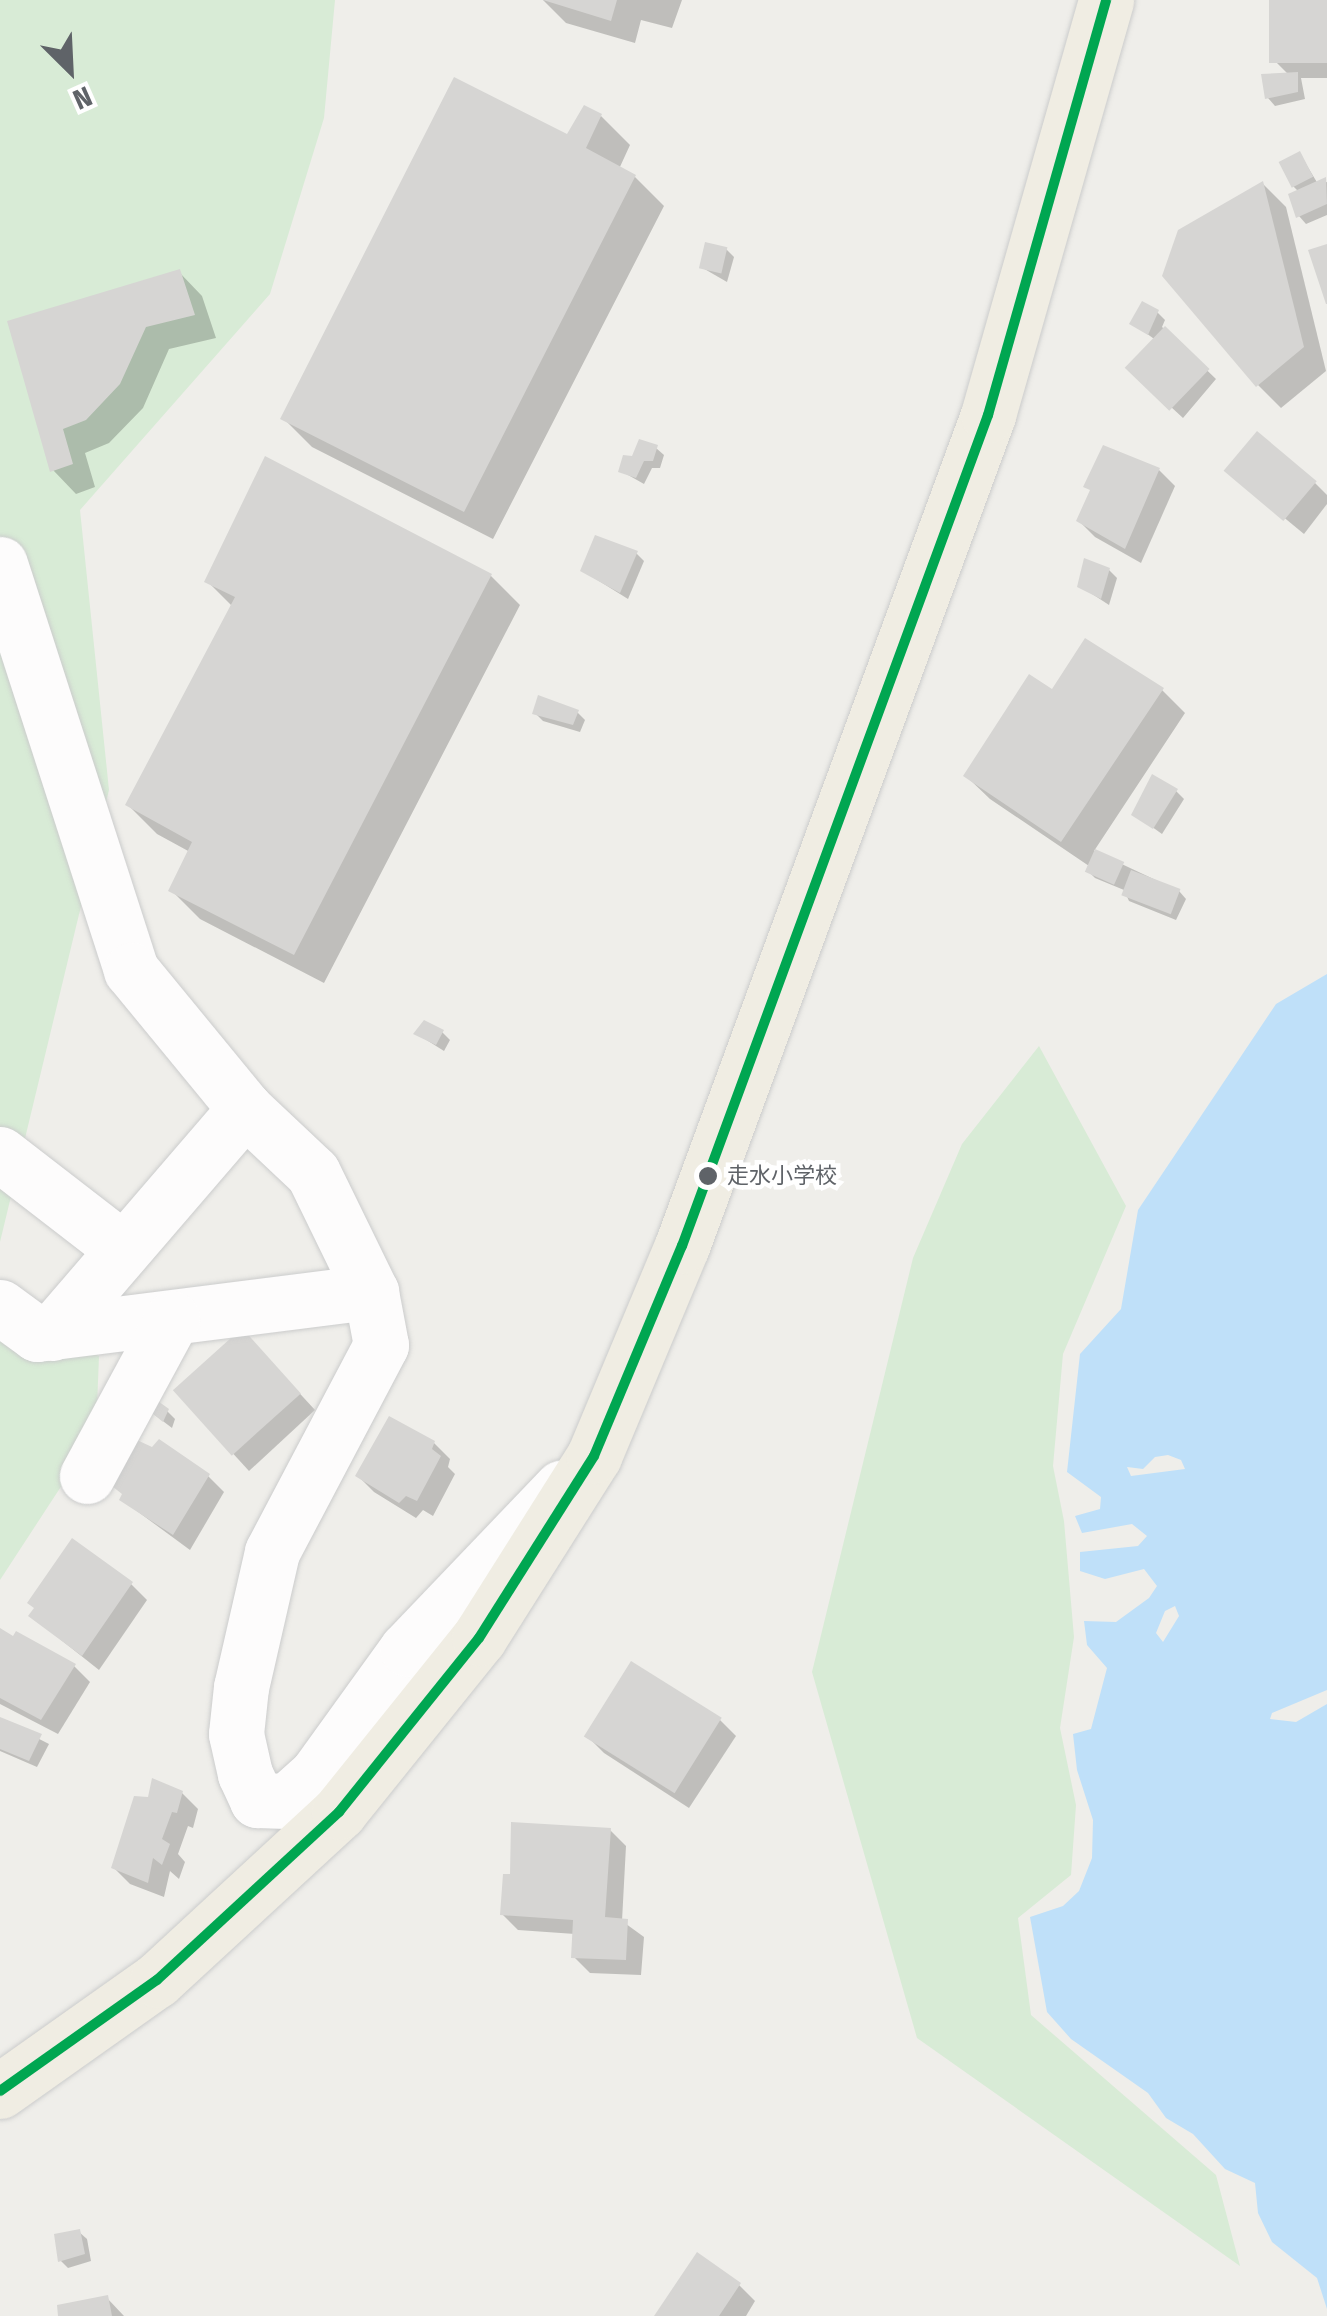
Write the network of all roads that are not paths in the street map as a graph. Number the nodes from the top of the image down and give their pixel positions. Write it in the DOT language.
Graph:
graph roads {
  1 [pos="1106,0"];
  2 [pos="0,564"];
  3 [pos="245,1109"];
  4 [pos="0,1154"];
  5 [pos="123,1250"];
  6 [pos="371,1292"];
  7 [pos="0,1307"];
  8 [pos="172,1319"];
  9 [pos="52,1332"];
  10 [pos="594,1456"];
  11 [pos="87,1476"];
  12 [pos="0,2091"];
  1 -- 10 [label="highway"];
  2 -- 3 [label="street"];
  3 -- 5 [label="street"];
  3 -- 6 [label="street"];
  4 -- 5 [label="street"];
  5 -- 9 [label="street"];
  6 -- 8 [label="street"];
  6 -- 10 [label="street"];
  7 -- 9 [label="street"];
  8 -- 9 [label="street"];
  8 -- 11 [label="street"];
  10 -- 12 [label="highway"];
}
